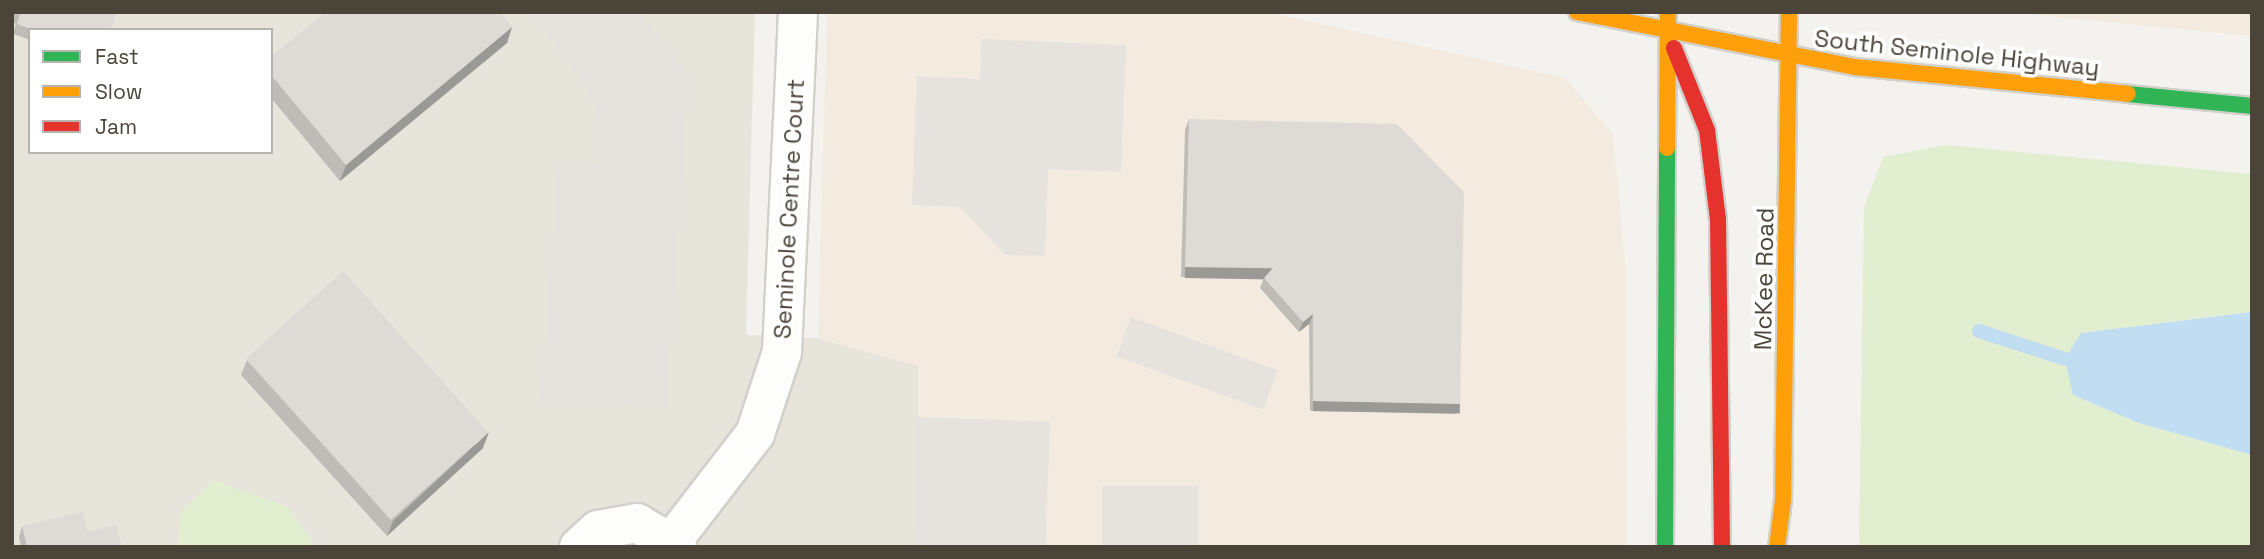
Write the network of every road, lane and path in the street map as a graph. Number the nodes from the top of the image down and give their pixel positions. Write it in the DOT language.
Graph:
graph roads {
  1 [pos="798,12"];
  2 [pos="1577,12"];
  3 [pos="1668,12"];
  4 [pos="1789,12"];
  5 [pos="1668,33"];
  6 [pos="1788,56"];
  7 [pos="2252,106"];
  8 [pos="675,543"];
  9 [pos="579,547"];
  10 [pos="1665,547"];
  11 [pos="1722,547"];
  12 [pos="1777,547"];
  1 -- 8 [label="street, Seminole Centre Court"];
  2 -- 5 [label="main road, South Seminole Highway"];
  3 -- 5 [label="main road"];
  4 -- 6 [label="main road, McKee Road"];
  5 -- 6 [label="main road, South Seminole Highway"];
  5 -- 10 [label="main road"];
  5 -- 11 [label="main road"];
  6 -- 7 [label="main road, South Seminole Highway"];
  6 -- 12 [label="main road, McKee Road"];
  8 -- 9 [label="street, Seminole Centre Court"];
}
